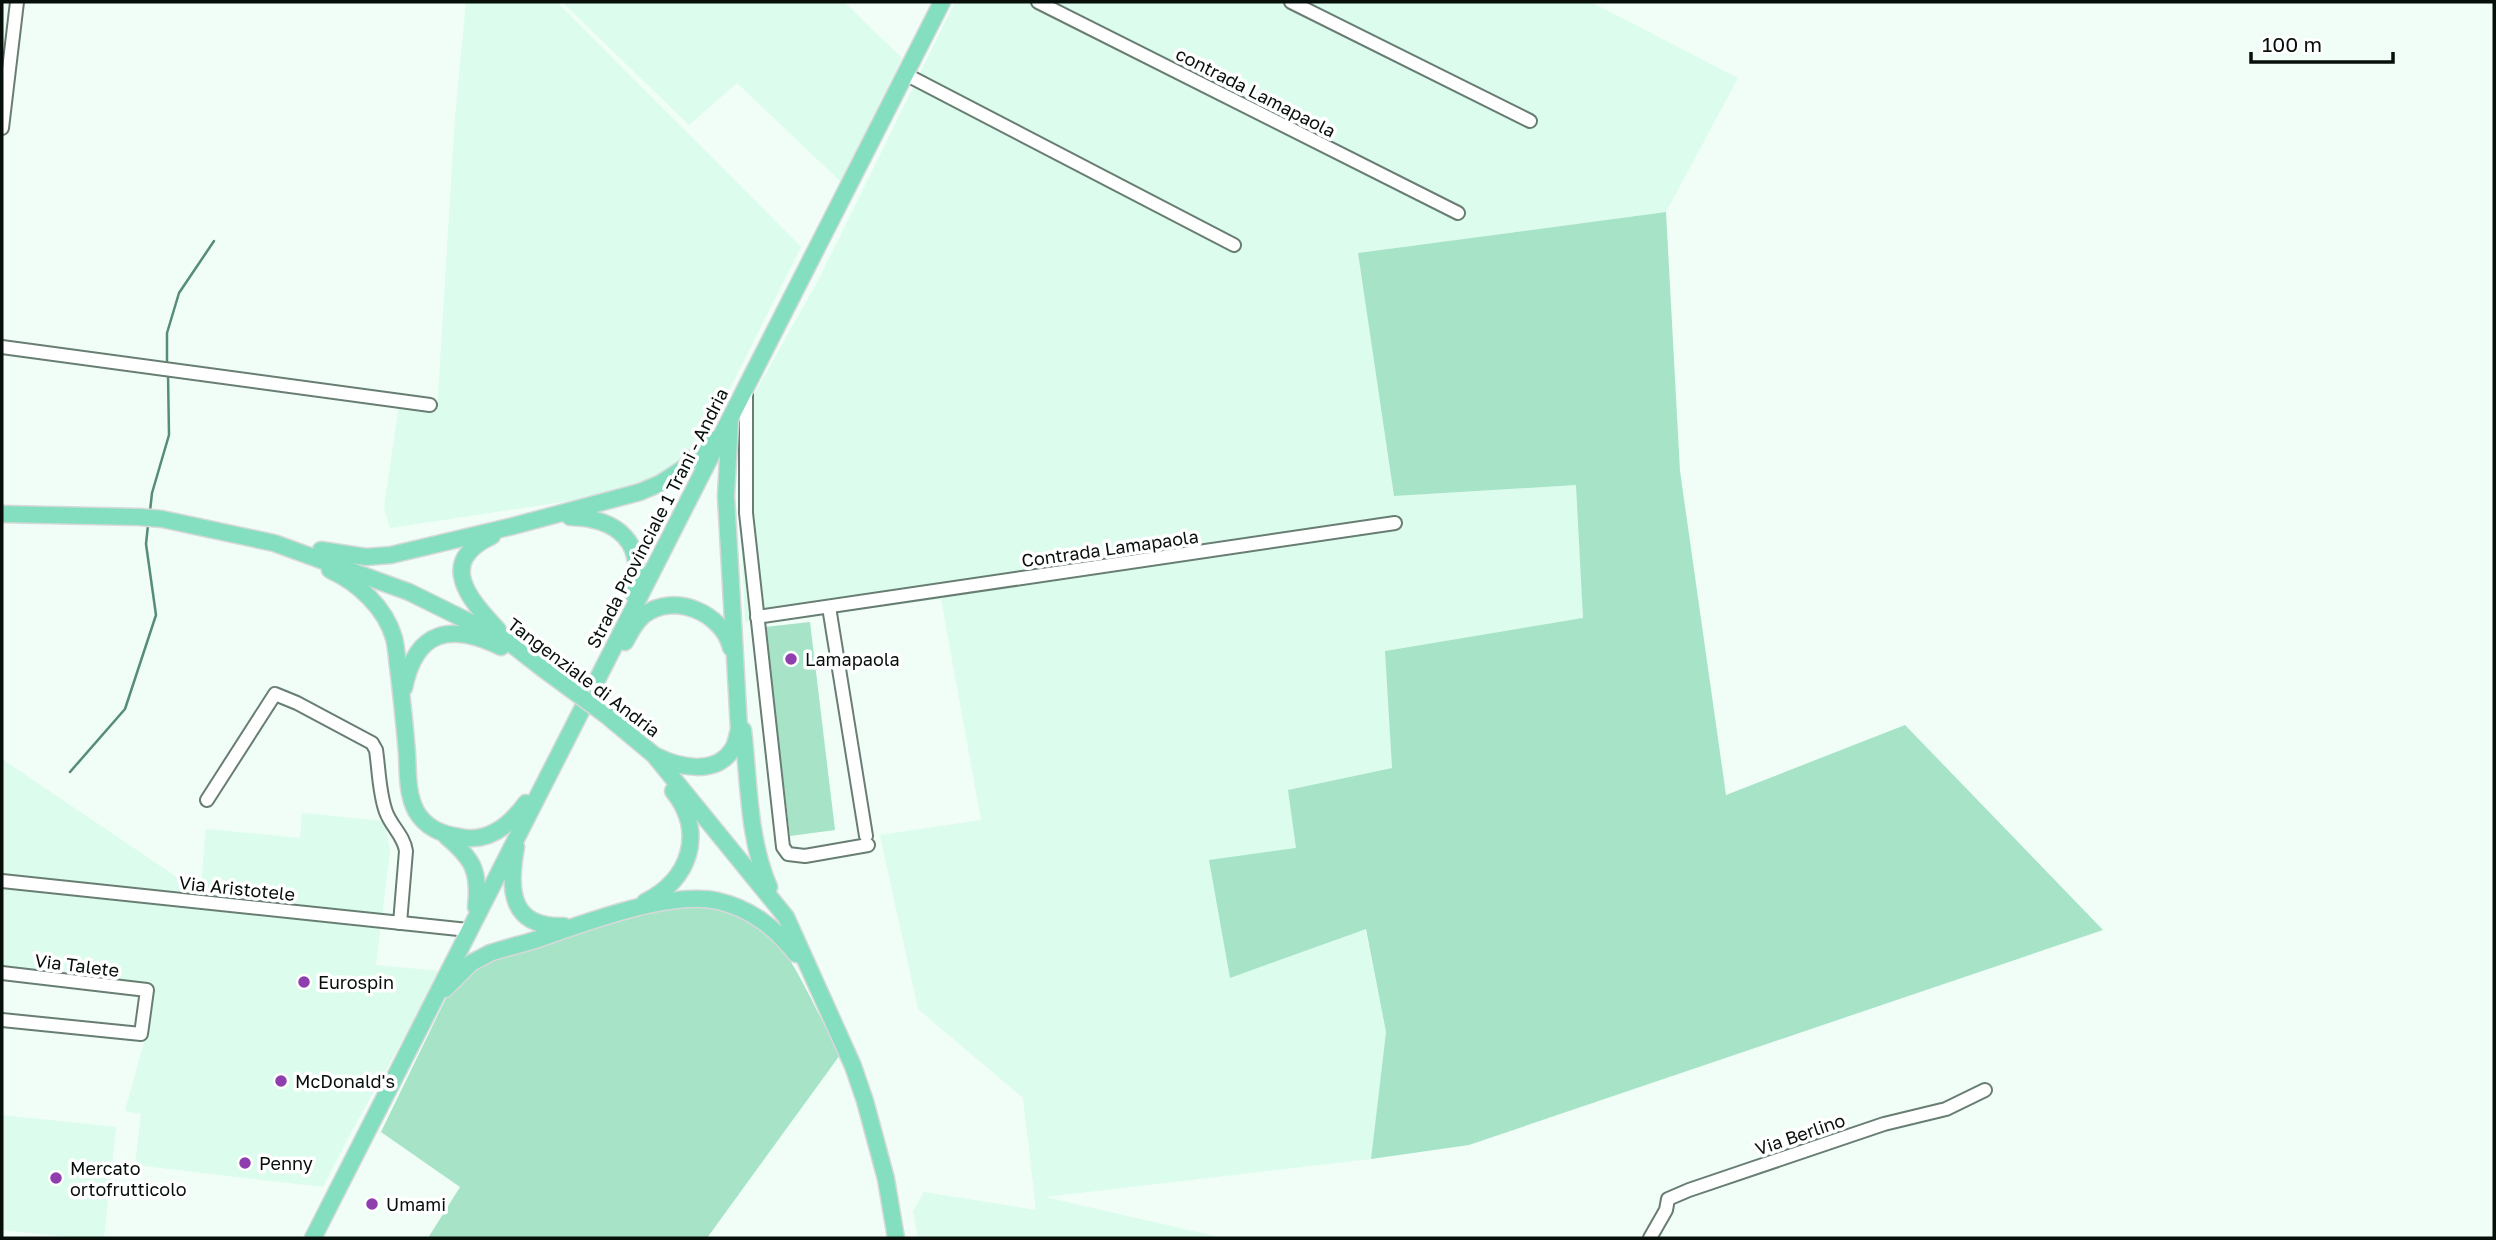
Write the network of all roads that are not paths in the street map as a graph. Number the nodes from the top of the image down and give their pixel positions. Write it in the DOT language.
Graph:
graph roads {
  1 [pos="17,2"];
  2 [pos="942,2"];
  3 [pos="1038,2"];
  4 [pos="1292,2"];
  5 [pos="905,74"];
  6 [pos="1530,121"];
  7 [pos="2,128"];
  8 [pos="1458,213"];
  9 [pos="1234,245"];
  10 [pos="2,347"];
  11 [pos="746,384"];
  12 [pos="430,404"];
  13 [pos="728,420"];
  14 [pos="2,514"];
  15 [pos="550,516"];
  16 [pos="1395,523"];
  17 [pos="513,526"];
  18 [pos="274,543"];
  19 [pos="294,551"];
  20 [pos="829,607"];
  21 [pos="757,617"];
  22 [pos="625,620"];
  23 [pos="506,639"];
  24 [pos="536,664"];
  25 [pos="737,671"];
  26 [pos="600,674"];
  27 [pos="738,693"];
  28 [pos="402,694"];
  29 [pos="630,733"];
  30 [pos="654,755"];
  31 [pos="554,764"];
  32 [pos="207,800"];
  33 [pos="519,831"];
  34 [pos="444,835"];
  35 [pos="2,881"];
  36 [pos="779,908"];
  37 [pos="631,909"];
  38 [pos="400,923"];
  39 [pos="472,924"];
  40 [pos="577,925"];
  41 [pos="2,974"];
  42 [pos="820,992"];
  43 [pos="431,1005"];
  44 [pos="2,1020"];
  45 [pos="1985,1090"];
  46 [pos="313,1238"];
  47 [pos="896,1238"];
  48 [pos="1650,1238"];
  1 -- 7 [label="street"];
  2 -- 5 [label="main road, Strada Provinciale 1 Trani - Andria"];
  3 -- 8 [label="street, contrada Lamapaola"];
  4 -- 6 [label="street"];
  5 -- 9 [label="street"];
  5 -- 11 [label="main road, Strada Provinciale 1 Trani - Andria"];
  10 -- 12 [label="street"];
  11 -- 13 [label="main road, Strada Provinciale 1 Trani - Andria"];
  11 -- 21 [label="street"];
  13 -- 15 [label="main road"];
  13 -- 22 [label="main road, Strada Provinciale 1 Trani - Andria"];
  13 -- 25 [label="main road"];
  14 -- 18 [label="main road, Tangenziale di Andria"];
  15 -- 17 [label="main road"];
  15 -- 22 [label="main road"];
  16 -- 20 [label="street, Contrada Lamapaola"];
  17 -- 18 [label="main road"];
  17 -- 23 [label="main road"];
  18 -- 19 [label="main road, Tangenziale di Andria"];
  19 -- 23 [label="main road, Tangenziale di Andria"];
  19 -- 28 [label="main road"];
  20 -- 21 [label="street, Contrada Lamapaola"];
  20 -- 21 [label="street"];
  22 -- 26 [label="main road, Strada Provinciale 1 Trani - Andria"];
  23 -- 24 [label="main road, Tangenziale di Andria"];
  24 -- 28 [label="main road"];
  24 -- 29 [label="main road, Tangenziale di Andria, bridge"];
  25 -- 26 [label="main road"];
  25 -- 27 [label="main road"];
  26 -- 31 [label="main road, Strada Provinciale 1 Trani - Andria"];
  27 -- 30 [label="main road"];
  27 -- 36 [label="main road"];
  28 -- 34 [label="main road"];
  29 -- 30 [label="main road, Tangenziale di Andria"];
  29 -- 37 [label="main road"];
  30 -- 36 [label="main road, Tangenziale di Andria"];
  31 -- 33 [label="main road, Strada Provinciale 1 Trani - Andria"];
  31 -- 34 [label="main road"];
  32 -- 38 [label="street"];
  33 -- 39 [label="main road, Strada Provinciale 1 Trani - Andria"];
  33 -- 40 [label="main road"];
  34 -- 39 [label="main road"];
  35 -- 38 [label="street, Via Aristotele"];
  36 -- 42 [label="main road, Tangenziale di Andria"];
  37 -- 40 [label="main road"];
  37 -- 42 [label="main road"];
  38 -- 39 [label="street, Via Aristotele"];
  39 -- 43 [label="main road, Strada Provinciale 1 Trani - Andria"];
  40 -- 43 [label="main road"];
  41 -- 44 [label="street, Via Talete"];
  42 -- 47 [label="main road, Tangenziale di Andria"];
  43 -- 46 [label="main road, Strada Provinciale 1 Trani - Andria"];
  45 -- 48 [label="street, Via Berlino"];
}
